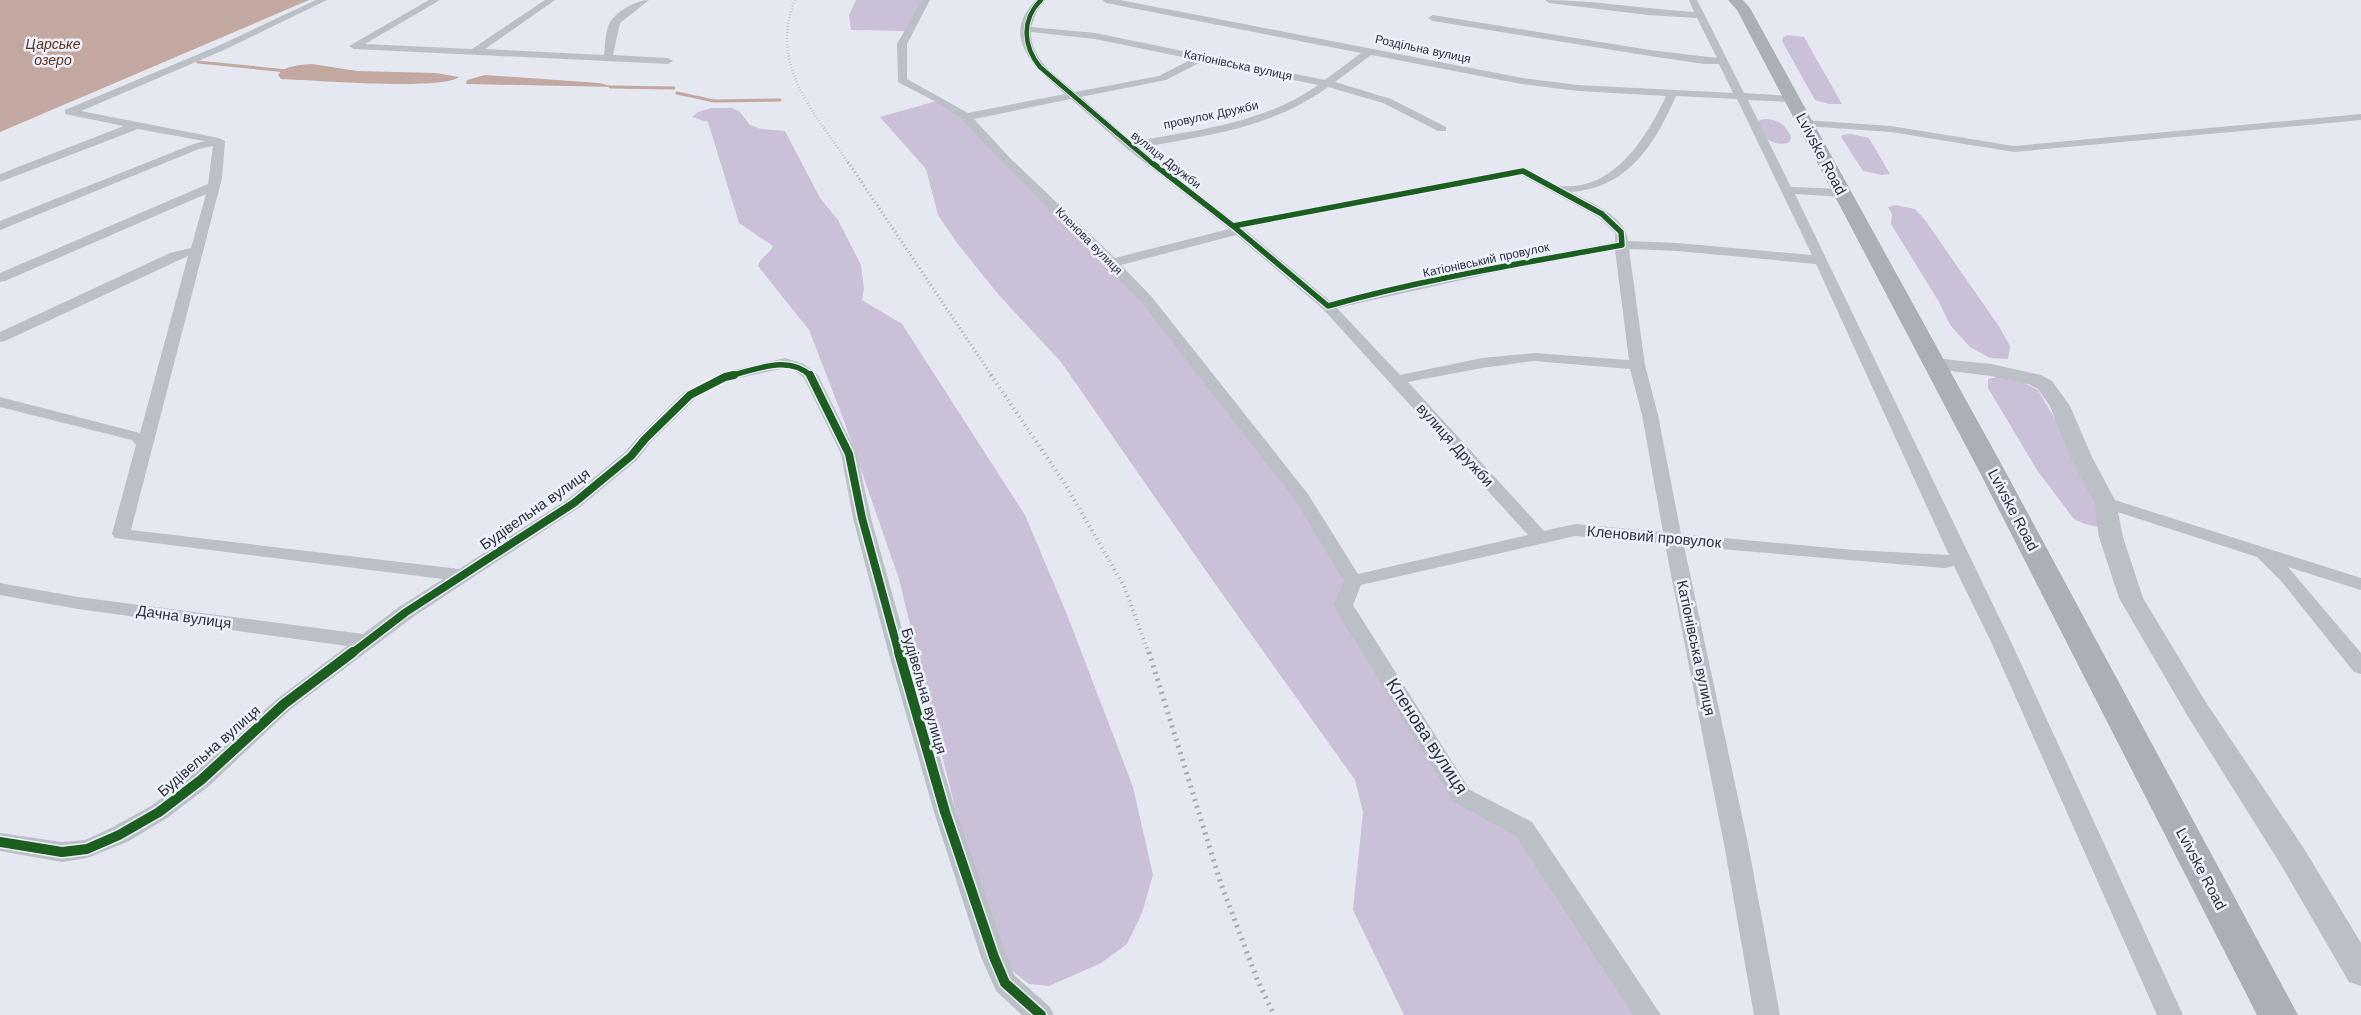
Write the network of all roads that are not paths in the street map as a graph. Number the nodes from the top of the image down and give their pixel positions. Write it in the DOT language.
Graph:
graph roads {
  1 [pos="322,0"];
  2 [pos="436,0"];
  3 [pos="550,0"];
  4 [pos="646,0"];
  5 [pos="926,0"];
  6 [pos="1042,0"];
  7 [pos="1106,0"];
  8 [pos="1549,0"];
  9 [pos="1693,0"];
  10 [pos="1741,3"];
  11 [pos="1699,15"];
  12 [pos="1433,18"];
  13 [pos="1027,29"];
  14 [pos="1370,51"];
  15 [pos="474,52"];
  16 [pos="608,58"];
  17 [pos="1201,58"];
  18 [pos="668,61"];
  19 [pos="1721,61"];
  20 [pos="1326,83"];
  21 [pos="1672,93"];
  22 [pos="1072,95"];
  23 [pos="1739,96"];
  24 [pos="1791,99"];
  25 [pos="966,117"];
  26 [pos="2361,117"];
  27 [pos="1804,123"];
  28 [pos="138,125"];
  29 [pos="1442,129"];
  30 [pos="219,141"];
  31 [pos="1130,146"];
  32 [pos="0,178"];
  33 [pos="214,186"];
  34 [pos="1559,190"];
  35 [pos="1787,190"];
  36 [pos="1842,193"];
  37 [pos="0,226"];
  38 [pos="1236,229"];
  39 [pos="1622,245"];
  40 [pos="197,250"];
  41 [pos="1821,260"];
  42 [pos="1112,263"];
  43 [pos="0,278"];
  44 [pos="1343,302"];
  45 [pos="0,338"];
  46 [pos="1934,364"];
  47 [pos="1637,365"];
  48 [pos="1397,380"];
  49 [pos="0,402"];
  50 [pos="145,445"];
  51 [pos="2105,502"];
  52 [pos="1541,539"];
  53 [pos="1673,540"];
  54 [pos="2262,553"];
  55 [pos="1960,560"];
  56 [pos="461,575"];
  57 [pos="1352,581"];
  58 [pos="2361,584"];
  59 [pos="0,589"];
  60 [pos="368,642"];
  61 [pos="2361,667"];
  62 [pos="0,842"];
  63 [pos="2361,972"];
  64 [pos="1041,1015"];
  65 [pos="1648,1015"];
  66 [pos="1766,1015"];
  67 [pos="2170,1015"];
  68 [pos="2278,1015"];
  1 -- 28 [label="street"];
  2 -- 15 [label="street"];
  3 -- 15 [label="street"];
  4 -- 16 [label="street"];
  5 -- 25 [label="street, Кленова вулиця"];
  6 -- 13 [label="street, вулиця Дружби"];
  7 -- 14 [label="street, Роздільна вулиця"];
  8 -- 11 [label="street"];
  9 -- 11 [label="street"];
  10 -- 24 [label="main road, Lvivske Road"];
  11 -- 19 [label="street"];
  12 -- 19 [label="street"];
  13 -- 17 [label="street, Катіонівська вулиця"];
  13 -- 22 [label="street, вулиця Дружби"];
  14 -- 20 [label="street, провулок Дружби"];
  14 -- 21 [label="street, Роздільна вулиця"];
  15 -- 16 [label="street"];
  16 -- 18 [label="street"];
  17 -- 20 [label="street, Катіонівська вулиця"];
  17 -- 22 [label="street"];
  19 -- 23 [label="street"];
  20 -- 29 [label="street, Катіонівська вулиця"];
  20 -- 31 [label="street, провулок Дружби"];
  21 -- 23 [label="street, Роздільна вулиця"];
  21 -- 34 [label="street"];
  22 -- 25 [label="street"];
  22 -- 31 [label="street, вулиця Дружби"];
  23 -- 24 [label="street, Роздільна вулиця"];
  23 -- 35 [label="street"];
  24 -- 27 [label="main road, Lvivske Road"];
  25 -- 42 [label="street, Кленова вулиця"];
  26 -- 27 [label="street"];
  27 -- 36 [label="main road, Lvivske Road"];
  28 -- 30 [label="street"];
  28 -- 32 [label="street"];
  30 -- 33 [label="street"];
  30 -- 37 [label="street"];
  31 -- 38 [label="street, вулиця Дружби"];
  33 -- 40 [label="street"];
  33 -- 43 [label="street"];
  34 -- 38 [label="street, Катіонівська вулиця"];
  34 -- 39 [label="street, Катіонівська вулиця"];
  35 -- 36 [label="street"];
  35 -- 41 [label="street"];
  36 -- 46 [label="main road, Lvivske Road"];
  38 -- 42 [label="street, Катіонівська вулиця"];
  38 -- 44 [label="street, вулиця Дружби"];
  39 -- 41 [label="street, Катіонівський провулок"];
  39 -- 44 [label="street, Катіонівський провулок"];
  39 -- 47 [label="street, Катіонівська вулиця"];
  40 -- 45 [label="street"];
  40 -- 50 [label="street"];
  41 -- 55 [label="street"];
  42 -- 57 [label="street, Кленова вулиця"];
  44 -- 48 [label="street, вулиця Дружби"];
  46 -- 51 [label="street"];
  46 -- 68 [label="main road, Lvivske Road"];
  47 -- 48 [label="street"];
  47 -- 53 [label="street, Катіонівська вулиця"];
  48 -- 52 [label="street, вулиця Дружби"];
  49 -- 50 [label="street"];
  50 -- 56 [label="street"];
  51 -- 54 [label="street"];
  51 -- 63 [label="street"];
  52 -- 53 [label="street, Кленовий провулок"];
  52 -- 57 [label="street, Кленовий провулок"];
  53 -- 55 [label="street, Кленовий провулок"];
  53 -- 66 [label="street, Катіонівська вулиця"];
  54 -- 58 [label="street"];
  54 -- 61 [label="street"];
  55 -- 67 [label="street"];
  56 -- 60 [label="street, Будівельна вулиця"];
  56 -- 64 [label="street, Будівельна вулиця"];
  57 -- 65 [label="street, Кленова вулиця"];
  59 -- 60 [label="street, Дачна вулиця"];
  60 -- 62 [label="street, Будівельна вулиця"];
}
